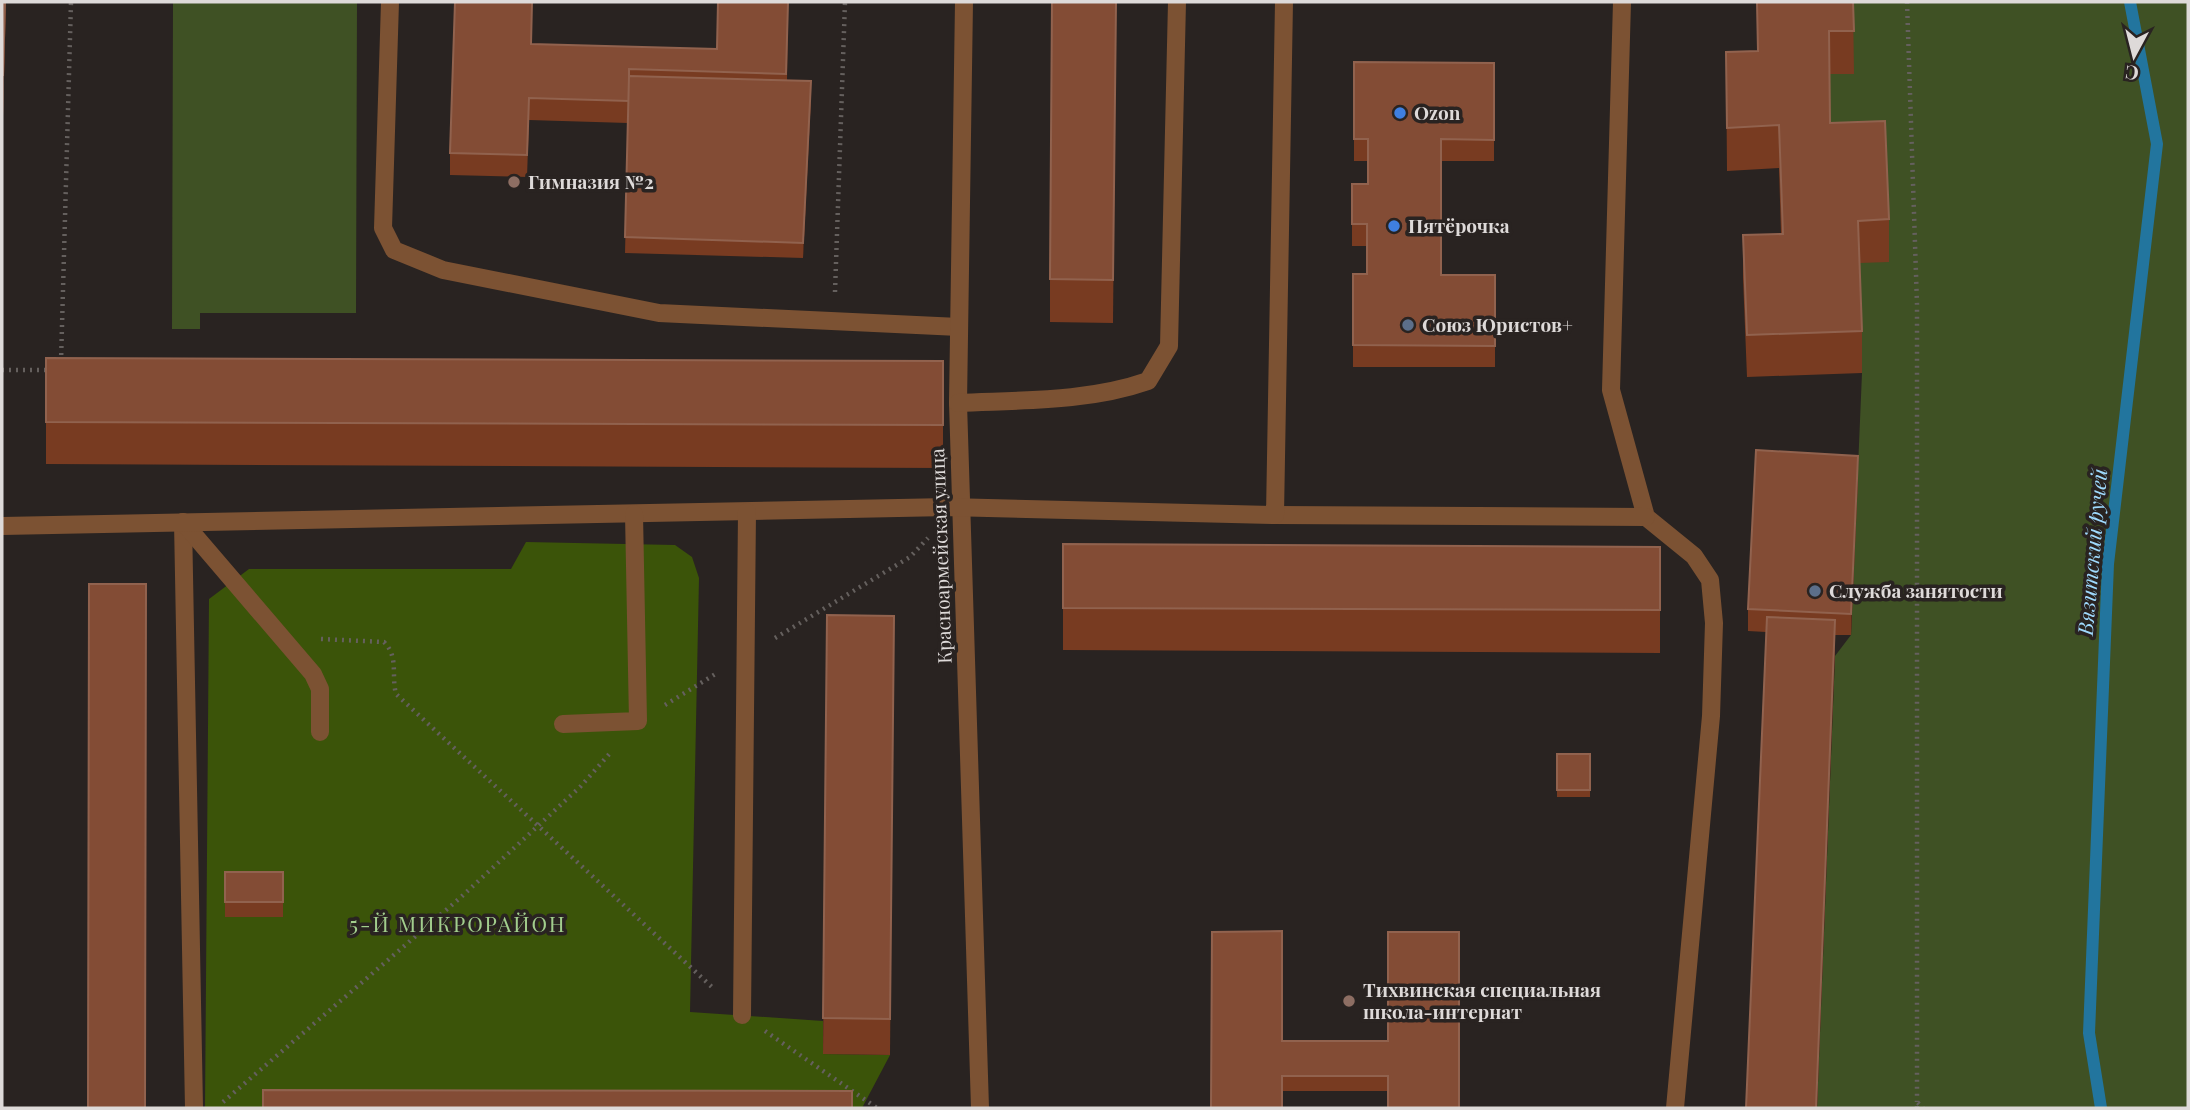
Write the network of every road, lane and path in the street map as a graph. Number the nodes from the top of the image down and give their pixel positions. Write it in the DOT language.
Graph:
graph roads {
  1 [pos="71,2"];
  2 [pos="390,2"];
  3 [pos="845,2"];
  4 [pos="964,2"];
  5 [pos="1177,2"];
  6 [pos="1284,2"];
  7 [pos="1622,2"];
  8 [pos="1907,2"];
  9 [pos="834,321"];
  10 [pos="959,327"];
  11 [pos="2,370"];
  12 [pos="958,403"];
  13 [pos="953,508"];
  14 [pos="747,512"];
  15 [pos="634,514"];
  16 [pos="1275,515"];
  17 [pos="1646,517"];
  18 [pos="183,522"];
  19 [pos="2,526"];
  20 [pos="281,638"];
  21 [pos="745,656"];
  22 [pos="638,721"];
  23 [pos="563,724"];
  24 [pos="320,732"];
  25 [pos="539,825"];
  26 [pos="742,1015"];
  27 [pos="1917,1105"];
  28 [pos="194,1108"];
  29 [pos="215,1108"];
  30 [pos="877,1108"];
  31 [pos="980,1108"];
  32 [pos="1675,1108"];
  33 [pos="1923,1108"];
  1 -- 11 [label="path"];
  2 -- 9 [label="street"];
  3 -- 9 [label="path"];
  4 -- 10 [label="street, Красноармейская улица"];
  5 -- 12 [label="street"];
  6 -- 16 [label="street"];
  7 -- 17 [label="street"];
  8 -- 27 [label="path"];
  9 -- 10 [label="street"];
  10 -- 12 [label="street, Красноармейская улица"];
  12 -- 13 [label="street, Красноармейская улица"];
  13 -- 14 [label="street"];
  13 -- 16 [label="street"];
  13 -- 21 [label="path"];
  13 -- 31 [label="street, Красноармейская улица"];
  14 -- 15 [label="street"];
  14 -- 21 [label="street"];
  15 -- 18 [label="street"];
  15 -- 22 [label="street"];
  16 -- 17 [label="street"];
  17 -- 32 [label="street"];
  18 -- 19 [label="street"];
  18 -- 20 [label="street"];
  18 -- 28 [label="street"];
  20 -- 24 [label="street"];
  20 -- 25 [label="path"];
  21 -- 22 [label="path"];
  21 -- 26 [label="street"];
  22 -- 23 [label="street"];
  22 -- 25 [label="path"];
  25 -- 26 [label="path"];
  25 -- 29 [label="path"];
  26 -- 30 [label="path"];
  27 -- 33 [label="path"];
}
